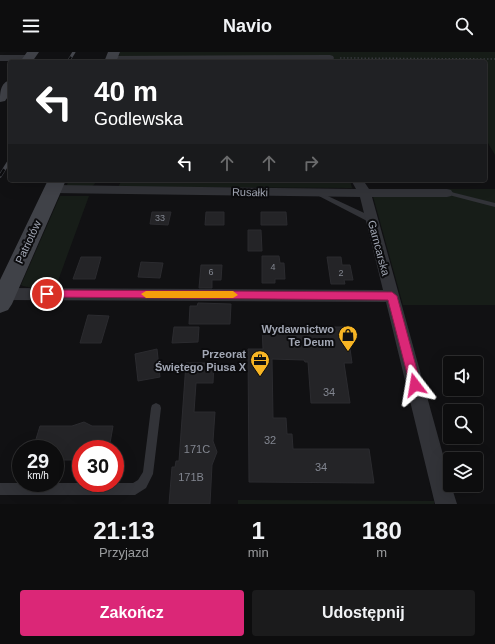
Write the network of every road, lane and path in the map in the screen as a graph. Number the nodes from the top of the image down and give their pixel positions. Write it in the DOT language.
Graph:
graph roads {
  1 [pos="30,57"];
  2 [pos="329,57"];
  3 [pos="0,58"];
  4 [pos="112,58"];
  5 [pos="495,59"];
  6 [pos="8,87"];
  7 [pos="0,98"];
  8 [pos="359,182"];
  9 [pos="55,185"];
  10 [pos="317,193"];
  11 [pos="447,193"];
  12 [pos="364,194"];
  13 [pos="495,205"];
  14 [pos="372,220"];
  15 [pos="392,296"];
  16 [pos="2,299"];
  17 [pos="156,408"];
  18 [pos="0,489"];
  19 [pos="446,504"];
  1 -- 3 [label="street"];
  2 -- 4 [label="street"];
  2 -- 5 [label="path"];
  6 -- 7 [label="main road"];
  8 -- 12 [label="street, Garncarska"];
  9 -- 10 [label="street, Rusałki"];
  9 -- 16 [label="main road, Patriotów"];
  10 -- 12 [label="street, Rusałki"];
  10 -- 14 [label="lane"];
  11 -- 12 [label="street, Rusałki"];
  11 -- 13 [label="lane"];
  12 -- 14 [label="street, Garncarska"];
  14 -- 15 [label="street, Garncarska"];
  15 -- 16 [label="street"];
  15 -- 19 [label="street, Garncarska"];
  17 -- 18 [label="lane"];
}
